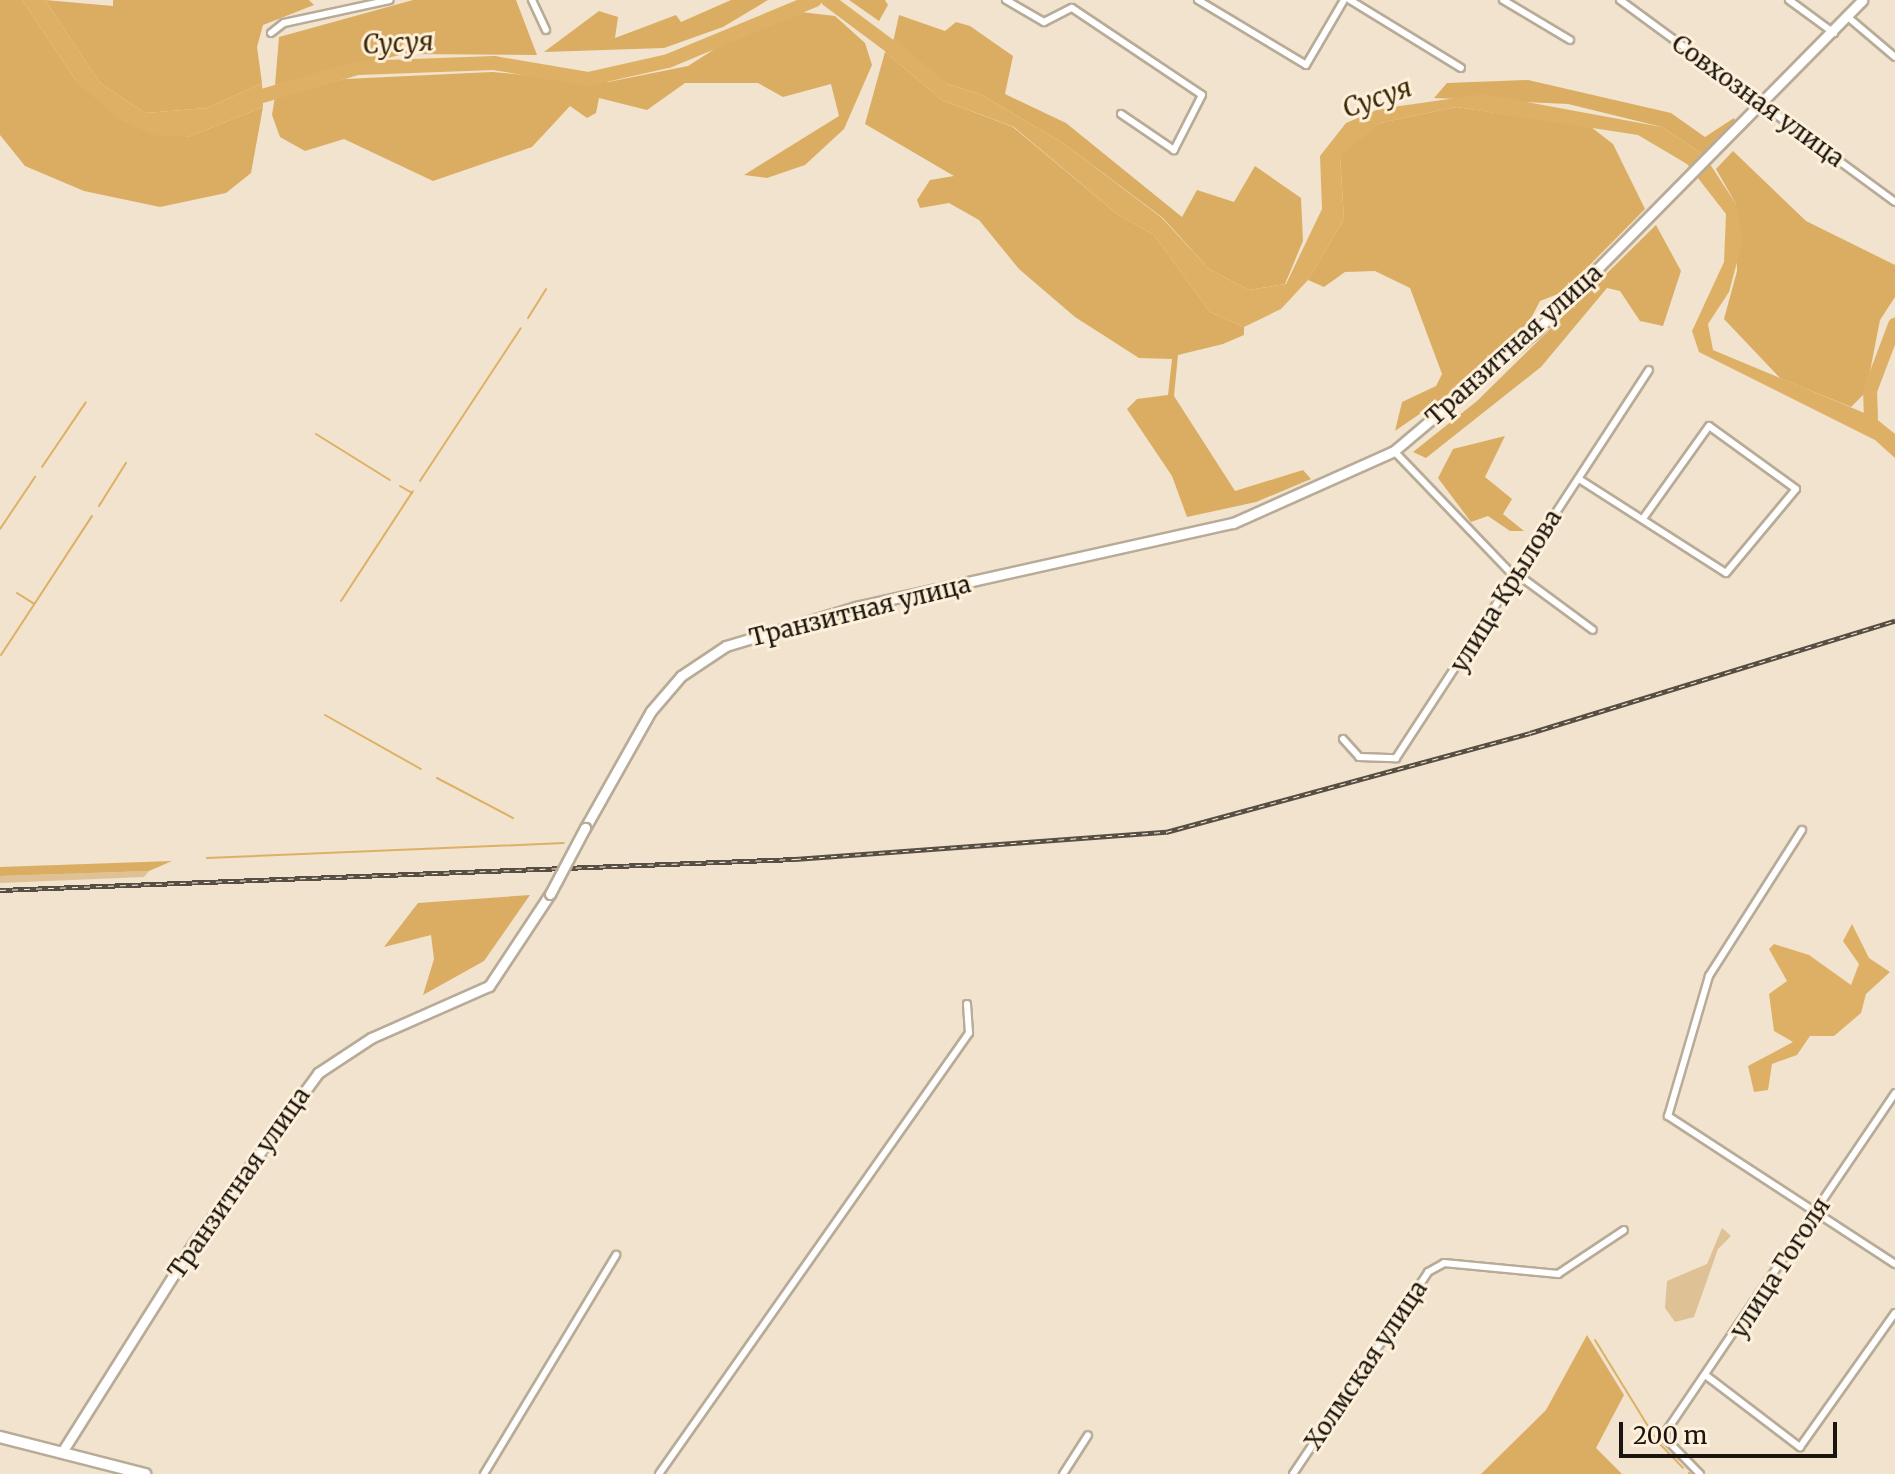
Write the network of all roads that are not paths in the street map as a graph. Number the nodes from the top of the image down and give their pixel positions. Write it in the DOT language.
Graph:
graph roads {
  1 [pos="390,0"];
  2 [pos="532,0"];
  3 [pos="1006,0"];
  4 [pos="1198,0"];
  5 [pos="1347,0"];
  6 [pos="1503,0"];
  7 [pos="1620,0"];
  8 [pos="1789,0"];
  9 [pos="1862,0"];
  10 [pos="1849,18"];
  11 [pos="546,30"];
  12 [pos="271,33"];
  13 [pos="1835,33"];
  14 [pos="1570,40"];
  15 [pos="1895,57"];
  16 [pos="1461,68"];
  17 [pos="1765,106"];
  18 [pos="1121,114"];
  19 [pos="1895,202"];
  20 [pos="1649,370"];
  21 [pos="1394,451"];
  22 [pos="1579,479"];
  23 [pos="1644,517"];
  24 [pos="1516,576"];
  25 [pos="1593,630"];
  26 [pos="1343,739"];
  27 [pos="1802,830"];
  28 [pos="967,1004"];
  29 [pos="1895,1093"];
  30 [pos="1818,1213"];
  31 [pos="1624,1230"];
  32 [pos="616,1255"];
  33 [pos="1895,1264"];
  34 [pos="1895,1313"];
  35 [pos="1708,1377"];
  36 [pos="1088,1435"];
  37 [pos="0,1437"];
  38 [pos="62,1452"];
  39 [pos="145,1474"];
  40 [pos="484,1474"];
  41 [pos="659,1474"];
  42 [pos="1063,1474"];
  43 [pos="1293,1474"];
  44 [pos="1700,1474"];
  1 -- 12 [label="street"];
  2 -- 11 [label="street"];
  3 -- 18 [label="street"];
  4 -- 5 [label="street"];
  5 -- 16 [label="street"];
  6 -- 14 [label="street"];
  7 -- 17 [label="street, Совхозная улица"];
  8 -- 13 [label="street"];
  9 -- 10 [label="main road, Транзитная улица"];
  10 -- 13 [label="main road, Транзитная улица"];
  10 -- 15 [label="street"];
  13 -- 17 [label="main road, Транзитная улица"];
  17 -- 19 [label="street, Совхозная улица"];
  17 -- 21 [label="main road, Транзитная улица"];
  20 -- 22 [label="street, улица Крылова"];
  21 -- 24 [label="street"];
  21 -- 38 [label="main road, Транзитная улица, bridge"];
  22 -- 23 [label="street"];
  22 -- 24 [label="street, улица Крылова"];
  23 -- 23 [label="street"];
  24 -- 25 [label="street"];
  24 -- 26 [label="street, улица Крылова"];
  27 -- 30 [label="street"];
  28 -- 41 [label="street"];
  29 -- 30 [label="street, улица Гоголя"];
  30 -- 33 [label="street"];
  30 -- 35 [label="street, улица Гоголя"];
  31 -- 43 [label="street, Холмская улица"];
  32 -- 40 [label="street"];
  34 -- 35 [label="street"];
  35 -- 44 [label="street, улица Гоголя"];
  36 -- 42 [label="street"];
  37 -- 38 [label="main road"];
  38 -- 39 [label="main road"];
}
